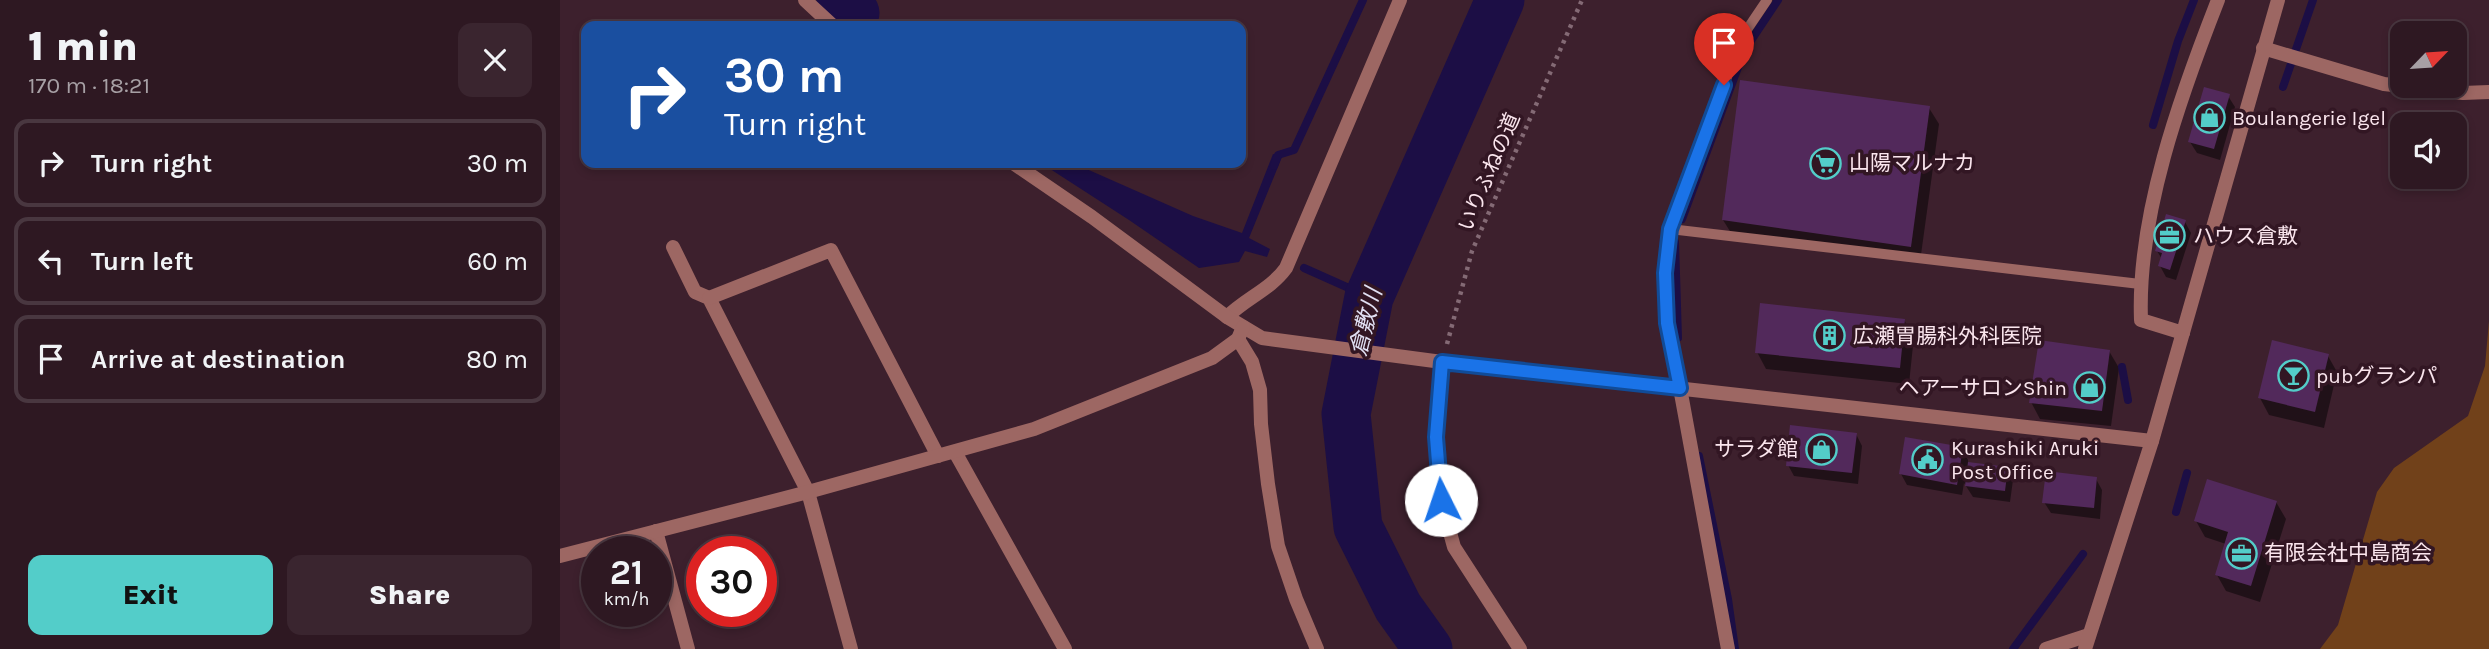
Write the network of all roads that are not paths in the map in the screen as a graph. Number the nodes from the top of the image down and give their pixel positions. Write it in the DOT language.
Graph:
graph roads {
  1 [pos="805,0"];
  2 [pos="1400,0"];
  3 [pos="1767,0"];
  4 [pos="2218,0"];
  5 [pos="2278,0"];
  6 [pos="828,21"];
  7 [pos="2263,48"];
  8 [pos="2489,92"];
  9 [pos="1020,168"];
  10 [pos="1670,229"];
  11 [pos="673,247"];
  12 [pos="2140,284"];
  13 [pos="709,298"];
  14 [pos="1227,317"];
  15 [pos="1240,333"];
  16 [pos="2183,333"];
  17 [pos="1435,360"];
  18 [pos="1680,388"];
  19 [pos="2152,441"];
  20 [pos="955,452"];
  21 [pos="938,456"];
  22 [pos="808,492"];
  23 [pos="656,531"];
  24 [pos="560,556"];
  25 [pos="2087,642"];
  26 [pos="688,649"];
  27 [pos="851,649"];
  28 [pos="1065,649"];
  29 [pos="1317,649"];
  30 [pos="1520,649"];
  31 [pos="1728,649"];
  32 [pos="2046,649"];
  1 -- 6 [label="street"];
  2 -- 14 [label="street"];
  3 -- 10 [label="lane"];
  4 -- 12 [label="street"];
  5 -- 7 [label="street"];
  7 -- 8 [label="street"];
  7 -- 16 [label="street"];
  9 -- 14 [label="street"];
  10 -- 12 [label="lane"];
  10 -- 18 [label="lane"];
  11 -- 13 [label="street"];
  12 -- 16 [label="street"];
  13 -- 21 [label="street"];
  13 -- 22 [label="street"];
  14 -- 15 [label="street"];
  15 -- 17 [label="street"];
  15 -- 20 [label="street"];
  15 -- 29 [label="street"];
  16 -- 19 [label="street"];
  17 -- 18 [label="street"];
  17 -- 30 [label="street"];
  18 -- 19 [label="street"];
  18 -- 31 [label="street"];
  19 -- 25 [label="street"];
  20 -- 21 [label="street"];
  20 -- 28 [label="street"];
  21 -- 22 [label="street"];
  22 -- 23 [label="street"];
  22 -- 27 [label="street"];
  23 -- 24 [label="street"];
  23 -- 26 [label="street"];
  25 -- 32 [label="street"];
}
